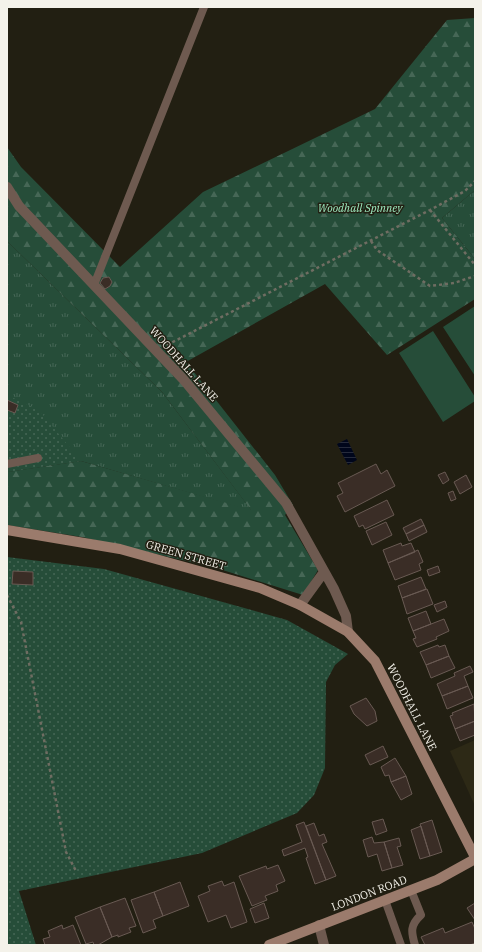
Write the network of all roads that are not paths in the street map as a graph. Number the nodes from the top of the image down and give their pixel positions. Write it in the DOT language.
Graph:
graph roads {
  1 [pos="204,7"];
  2 [pos="7,187"];
  3 [pos="94,285"];
  4 [pos="38,458"];
  5 [pos="7,464"];
  6 [pos="7,530"];
  7 [pos="324,572"];
  8 [pos="300,604"];
  9 [pos="348,632"];
  10 [pos="475,858"];
  11 [pos="411,890"];
  12 [pos="385,900"];
  13 [pos="319,926"];
  14 [pos="270,945"];
  15 [pos="324,945"];
  16 [pos="401,945"];
  17 [pos="415,945"];
  1 -- 3 [label="lane"];
  2 -- 3 [label="street, WOODHALL LANE"];
  3 -- 7 [label="street, WOODHALL LANE"];
  4 -- 5 [label="lane"];
  6 -- 8 [label="main road, GREEN STREET"];
  7 -- 8 [label="street"];
  7 -- 9 [label="street, WOODHALL LANE"];
  8 -- 9 [label="main road, GREEN STREET"];
  9 -- 10 [label="main road, WOODHALL LANE"];
  10 -- 11 [label="main road, LONDON ROAD"];
  11 -- 12 [label="main road, LONDON ROAD"];
  11 -- 17 [label="lane"];
  12 -- 13 [label="main road, LONDON ROAD"];
  12 -- 16 [label="lane"];
  13 -- 14 [label="main road, LONDON ROAD"];
  13 -- 15 [label="street"];
}
